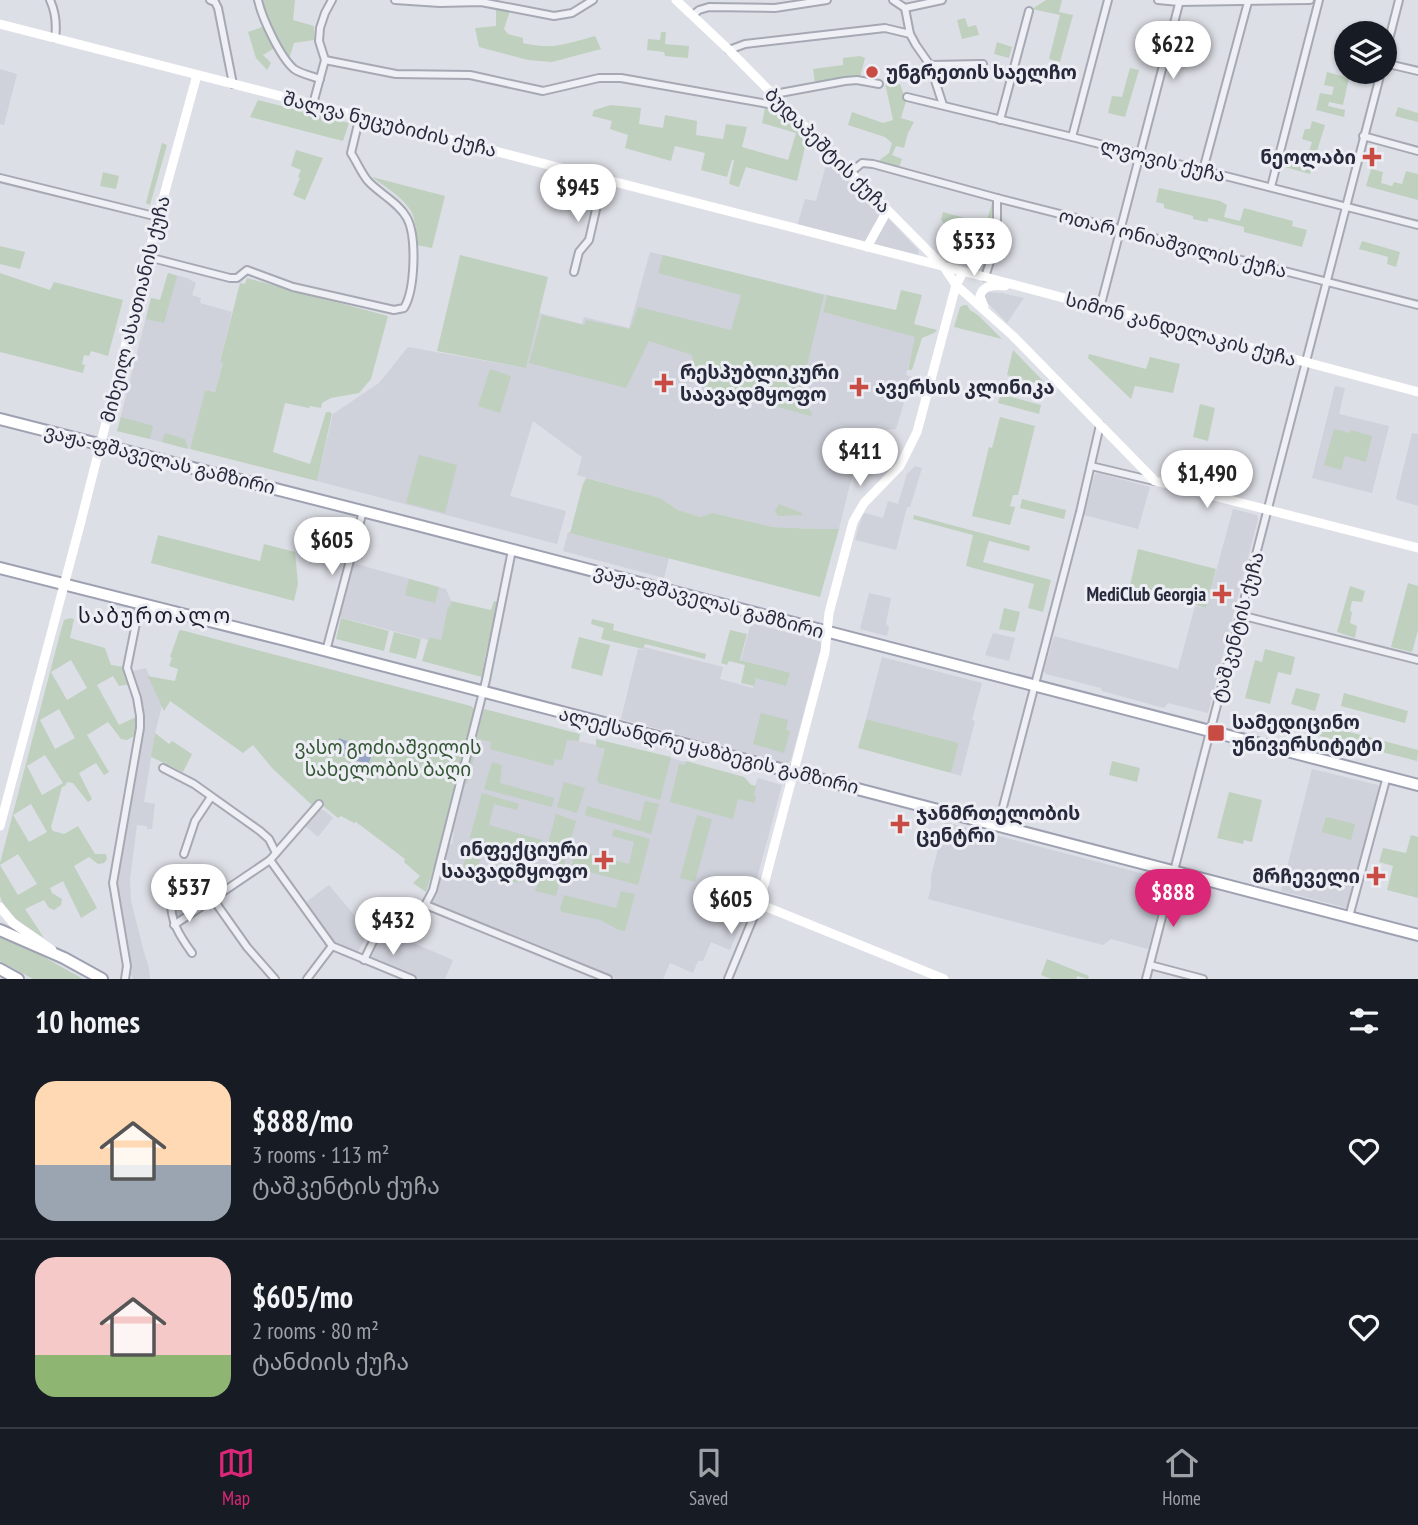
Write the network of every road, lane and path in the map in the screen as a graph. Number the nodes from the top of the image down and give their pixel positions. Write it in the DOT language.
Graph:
graph roads {
  1 [pos="50,0"];
  2 [pos="211,0"];
  3 [pos="258,0"];
  4 [pos="332,0"];
  5 [pos="396,0"];
  6 [pos="676,0"];
  7 [pos="827,0"];
  8 [pos="893,0"];
  9 [pos="942,0"];
  10 [pos="1108,0"];
  11 [pos="1158,0"];
  12 [pos="1310,0"];
  13 [pos="1319,0"];
  14 [pos="1399,0"];
  15 [pos="592,1"];
  16 [pos="1180,1"];
  17 [pos="1248,2"];
  18 [pos="905,8"];
  19 [pos="1029,11"];
  20 [pos="693,15"];
  21 [pos="1394,21"];
  22 [pos="0,24"];
  23 [pos="910,34"];
  24 [pos="55,38"];
  25 [pos="729,50"];
  26 [pos="325,60"];
  27 [pos="983,64"];
  28 [pos="930,65"];
  29 [pos="1397,65"];
  30 [pos="1418,71"];
  31 [pos="197,75"];
  32 [pos="320,79"];
  33 [pos="233,84"];
  34 [pos="878,84"];
  35 [pos="1378,84"];
  36 [pos="774,96"];
  37 [pos="908,97"];
  38 [pos="313,104"];
  39 [pos="943,105"];
  40 [pos="785,107"];
  41 [pos="362,117"];
  42 [pos="1000,120"];
  43 [pos="1363,136"];
  44 [pos="1072,137"];
  45 [pos="1418,151"];
  46 [pos="1140,154"];
  47 [pos="1203,170"];
  48 [pos="850,173"];
  49 [pos="0,178"];
  50 [pos="603,179"];
  51 [pos="1271,187"];
  52 [pos="997,198"];
  53 [pos="1345,206"];
  54 [pos="887,211"];
  55 [pos="158,217"];
  56 [pos="1418,225"];
  57 [pos="1121,229"];
  58 [pos="867,247"];
  59 [pos="148,257"];
  60 [pos="944,267"];
  61 [pos="573,272"];
  62 [pos="963,272"];
  63 [pos="985,277"];
  64 [pos="1327,282"];
  65 [pos="956,285"];
  66 [pos="1017,286"];
  67 [pos="1418,305"];
  68 [pos="1101,308"];
  69 [pos="986,311"];
  70 [pos="1306,362"];
  71 [pos="1418,391"];
  72 [pos="0,419"];
  73 [pos="1100,425"];
  74 [pos="101,444"];
  75 [pos="1091,466"];
  76 [pos="1155,481"];
  77 [pos="363,511"];
  78 [pos="1267,511"];
  79 [pos="1418,548"];
  80 [pos="512,550"];
  81 [pos="0,568"];
  82 [pos="64,584"];
  83 [pos="140,603"];
  84 [pos="1240,615"];
  85 [pos="828,632"];
  86 [pos="327,651"];
  87 [pos="1418,660"];
  88 [pos="1034,685"];
  89 [pos="483,692"];
  90 [pos="1210,731"];
  91 [pos="163,768"];
  92 [pos="794,773"];
  93 [pos="1387,776"];
  94 [pos="1418,785"];
  95 [pos="211,797"];
  96 [pos="319,804"];
  97 [pos="998,826"];
  98 [pos="0,827"];
  99 [pos="276,853"];
  100 [pos="184,854"];
  101 [pos="270,860"];
  102 [pos="1174,872"];
  103 [pos="171,898"];
  104 [pos="213,899"];
  105 [pos="759,904"];
  106 [pos="426,905"];
  107 [pos="0,907"];
  108 [pos="0,916"];
  109 [pos="1349,917"];
  110 [pos="13,923"];
  111 [pos="174,925"];
  112 [pos="0,930"];
  113 [pos="1418,935"];
  114 [pos="332,946"];
  115 [pos="192,953"];
  116 [pos="64,958"];
  117 [pos="364,960"];
  118 [pos="1150,965"];
  119 [pos="0,969"];
  120 [pos="18,979"];
  121 [pos="102,979"];
  122 [pos="125,979"];
  123 [pos="275,979"];
  124 [pos="307,979"];
  125 [pos="412,979"];
  126 [pos="608,979"];
  127 [pos="729,979"];
  128 [pos="944,979"];
  129 [pos="1146,979"];
  130 [pos="1203,979"];
  1 -- 24 [label="street"];
  2 -- 33 [label="street"];
  3 -- 32 [label="street"];
  4 -- 26 [label="street"];
  5 -- 15 [label="street"];
  6 -- 20 [label="main road, ბუდაპეშტის ქუჩა"];
  7 -- 20 [label="street"];
  8 -- 18 [label="street"];
  9 -- 18 [label="street"];
  10 -- 44 [label="street"];
  11 -- 16 [label="street"];
  12 -- 17 [label="street"];
  13 -- 51 [label="street"];
  14 -- 21 [label="street"];
  16 -- 17 [label="street"];
  16 -- 46 [label="street"];
  17 -- 47 [label="street"];
  18 -- 23 [label="street"];
  19 -- 42 [label="street"];
  20 -- 25 [label="main road, ბუდაპეშტის ქუჩა"];
  22 -- 24 [label="main road, შალვა ნუცუბიძის ქუჩა"];
  23 -- 25 [label="street"];
  23 -- 28 [label="street"];
  24 -- 31 [label="main road, შალვა ნუცუბიძის ქუჩა"];
  25 -- 36 [label="main road, ბუდაპეშტის ქუჩა"];
  26 -- 32 [label="street"];
  26 -- 40 [label="street"];
  27 -- 28 [label="street"];
  28 -- 39 [label="street"];
  29 -- 30 [label="street"];
  31 -- 33 [label="main road, შალვა ნუცუბიძის ქუჩა"];
  31 -- 55 [label="main road, მიხეილ ასათიანის ქუჩა"];
  32 -- 38 [label="street"];
  33 -- 38 [label="main road, შალვა ნუცუბიძის ქუჩა"];
  34 -- 36 [label="street"];
  35 -- 43 [label="street, ტაშკენტის ქუჩა"];
  36 -- 40 [label="main road, ბუდაპეშტის ქუჩა"];
  37 -- 39 [label="street, ლვოვის ქუჩა"];
  38 -- 41 [label="main road, შალვა ნუცუბიძის ქუჩა"];
  39 -- 42 [label="street, ლვოვის ქუჩა"];
  40 -- 48 [label="main road, ბუდაპეშტის ქუჩა"];
  41 -- 50 [label="main road, შალვა ნუცუბიძის ქუჩა"];
  41 -- 59 [label="street"];
  42 -- 44 [label="street, ლვოვის ქუჩა"];
  43 -- 45 [label="street"];
  43 -- 53 [label="street, ტაშკენტის ქუჩა"];
  44 -- 46 [label="street, ლვოვის ქუჩა"];
  46 -- 47 [label="street, ლვოვის ქუჩა"];
  46 -- 57 [label="street"];
  47 -- 51 [label="street, ლვოვის ქუჩა"];
  48 -- 52 [label="street, ოთარ ონიაშვილის ქუჩა"];
  48 -- 54 [label="main road, ბუდაპეშტის ქუჩა"];
  49 -- 55 [label="street"];
  50 -- 58 [label="main road, შალვა ნუცუბიძის ქუჩა"];
  50 -- 61 [label="street"];
  51 -- 53 [label="street, ლვოვის ქუჩა"];
  52 -- 57 [label="street, ოთარ ონიაშვილის ქუჩა"];
  52 -- 63 [label="street"];
  53 -- 56 [label="street, ლვოვის ქუჩა"];
  53 -- 64 [label="street, ტაშკენტის ქუჩა"];
  54 -- 58 [label="main road"];
  54 -- 60 [label="main road, ბუდაპეშტის ქუჩა"];
  55 -- 59 [label="main road, მიხეილ ასათიანის ქუჩა"];
  57 -- 64 [label="street, ოთარ ონიაშვილის ქუჩა"];
  57 -- 68 [label="street"];
  58 -- 60 [label="main road, შალვა ნუცუბიძის ქუჩა"];
  59 -- 74 [label="main road, მიხეილ ასათიანის ქუჩა"];
  60 -- 62 [label="main road, სიმონ კანდელაკის ქუჩა"];
  60 -- 65 [label="main road, ბუდაპეშტის ქუჩა"];
  62 -- 63 [label="main road, სიმონ კანდელაკის ქუჩა"];
  62 -- 65 [label="main road"];
  63 -- 66 [label="main road, სიმონ კანდელაკის ქუჩა"];
  64 -- 67 [label="street, ოთარ ონიაშვილის ქუჩა"];
  64 -- 70 [label="street, ტაშკენტის ქუჩა"];
  65 -- 69 [label="main road, ბუდაპეშტის ქუჩა"];
  65 -- 85 [label="main road"];
  66 -- 68 [label="main road, სიმონ კანდელაკის ქუჩა"];
  66 -- 69 [label="main road"];
  68 -- 70 [label="main road, სიმონ კანდელაკის ქუჩა"];
  69 -- 73 [label="main road, ბუდაპეშტის ქუჩა"];
  70 -- 71 [label="main road, სიმონ კანდელაკის ქუჩა"];
  70 -- 78 [label="street, ტაშკენტის ქუჩა"];
  72 -- 74 [label="main road, ვაჟა-ფშაველას გამზირი"];
  73 -- 75 [label="street"];
  73 -- 76 [label="main road, ბუდაპეშტის ქუჩა"];
  74 -- 77 [label="main road, ვაჟა-ფშაველას გამზირი"];
  74 -- 82 [label="main road, მიხეილ ასათიანის ქუჩა"];
  75 -- 76 [label="street"];
  75 -- 88 [label="street"];
  76 -- 78 [label="main road"];
  77 -- 80 [label="main road, ვაჟა-ფშაველას გამზირი"];
  77 -- 86 [label="street"];
  78 -- 79 [label="main road"];
  78 -- 84 [label="street, ტაშკენტის ქუჩა"];
  80 -- 85 [label="main road, ვაჟა-ფშაველას გამზირი"];
  80 -- 89 [label="street"];
  81 -- 82 [label="main road, ალექსანდრე ყაზბეგის გამზირი"];
  82 -- 83 [label="main road, ალექსანდრე ყაზბეგის გამზირი"];
  82 -- 98 [label="main road, მიხეილ ასათიანის ქუჩა"];
  83 -- 86 [label="main road, ალექსანდრე ყაზბეგის გამზირი"];
  83 -- 122 [label="street"];
  84 -- 87 [label="street"];
  84 -- 90 [label="street, ტაშკენტის ქუჩა"];
  85 -- 88 [label="main road, ვაჟა-ფშაველას გამზირი"];
  85 -- 92 [label="main road"];
  86 -- 89 [label="main road, ალექსანდრე ყაზბეგის გამზირი"];
  88 -- 90 [label="main road, ვაჟა-ფშაველას გამზირი"];
  88 -- 97 [label="street"];
  89 -- 92 [label="main road, ალექსანდრე ყაზბეგის გამზირი"];
  89 -- 106 [label="street"];
  90 -- 93 [label="main road, ვაჟა-ფშაველას გამზირი"];
  90 -- 102 [label="street, ტაშკენტის ქუჩა"];
  91 -- 95 [label="street"];
  92 -- 97 [label="main road, ალექსანდრე ყაზბეგის გამზირი"];
  92 -- 105 [label="main road"];
  93 -- 94 [label="main road, ვაჟა-ფშაველას გამზირი"];
  93 -- 109 [label="street"];
  95 -- 99 [label="street"];
  95 -- 100 [label="street"];
  96 -- 99 [label="street"];
  97 -- 102 [label="main road, ალექსანდრე ყაზბეგის გამზირი"];
  99 -- 101 [label="street"];
  101 -- 104 [label="street"];
  101 -- 114 [label="street"];
  102 -- 109 [label="main road, ალექსანდრე ყაზბეგის გამზირი"];
  102 -- 118 [label="street, ტაშკენტის ქუჩა"];
  103 -- 111 [label="street"];
  104 -- 111 [label="street"];
  104 -- 123 [label="street"];
  105 -- 127 [label="street"];
  105 -- 128 [label="main road"];
  106 -- 117 [label="street"];
  106 -- 126 [label="street"];
  107 -- 110 [label="main road"];
  108 -- 110 [label="main road"];
  109 -- 113 [label="main road, ალექსანდრე ყაზბეგის გამზირი"];
  110 -- 116 [label="main road"];
  111 -- 115 [label="street"];
  112 -- 116 [label="main road"];
  114 -- 117 [label="street"];
  114 -- 124 [label="street"];
  116 -- 121 [label="main road"];
  117 -- 125 [label="street"];
  118 -- 129 [label="street, ტაშკენტის ქუჩა"];
  118 -- 130 [label="street"];
  119 -- 120 [label="main road"];
}
